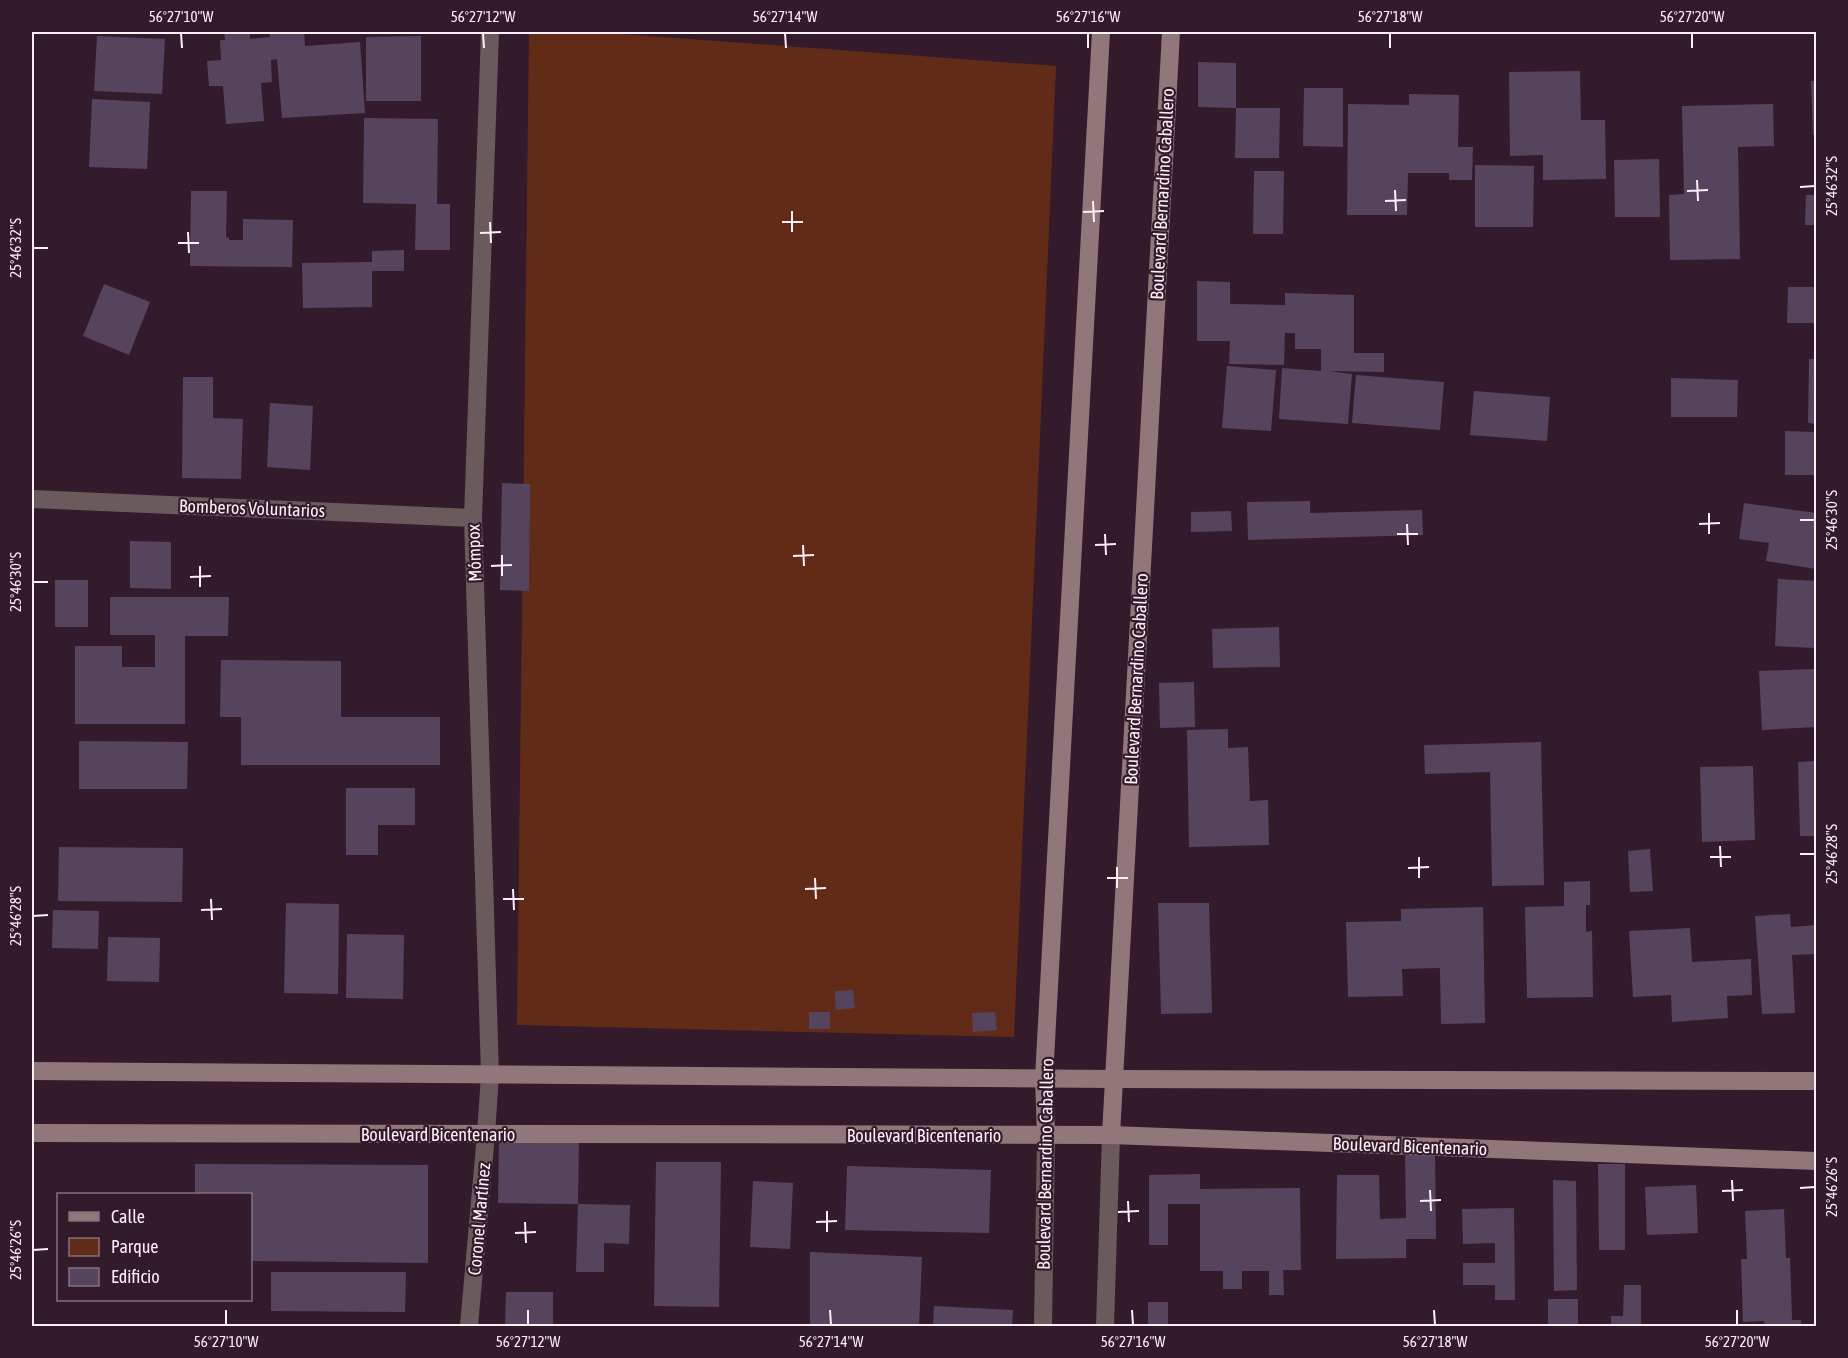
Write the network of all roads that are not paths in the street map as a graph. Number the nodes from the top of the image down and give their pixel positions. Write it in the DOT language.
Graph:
graph roads {
  1 [pos="490,32"];
  2 [pos="1101,32"];
  3 [pos="1171,32"];
  4 [pos="32,499"];
  5 [pos="473,518"];
  6 [pos="32,1071"];
  7 [pos="490,1075"];
  8 [pos="1044,1078"];
  9 [pos="1115,1079"];
  10 [pos="1816,1081"];
  11 [pos="32,1133"];
  12 [pos="486,1134"];
  13 [pos="1046,1135"];
  14 [pos="1111,1135"];
  15 [pos="1816,1161"];
  16 [pos="469,1326"];
  17 [pos="1043,1326"];
  18 [pos="1105,1326"];
  1 -- 5 [label="street, Mómpox"];
  2 -- 8 [label="main road, Boulevard Bernardino Caballero"];
  3 -- 9 [label="main road, Boulevard Bernardino Caballero"];
  4 -- 5 [label="street, Bomberos Voluntarios"];
  5 -- 7 [label="street, Mómpox"];
  6 -- 7 [label="main road"];
  7 -- 8 [label="main road"];
  7 -- 12 [label="street, Coronel Martínez"];
  8 -- 9 [label="main road"];
  8 -- 13 [label="main road, Boulevard Bernardino Caballero"];
  9 -- 10 [label="main road"];
  9 -- 14 [label="main road, Boulevard Bernardino Caballero"];
  11 -- 12 [label="main road, Boulevard Bicentenario"];
  12 -- 13 [label="main road, Boulevard Bicentenario"];
  12 -- 16 [label="street, Coronel Martínez"];
  13 -- 14 [label="main road, Boulevard Bicentenario"];
  13 -- 17 [label="street, Boulevard Bernardino Caballero"];
  14 -- 15 [label="main road, Boulevard Bicentenario"];
  14 -- 18 [label="street, Boulevard Bernardino Caballero"];
}
